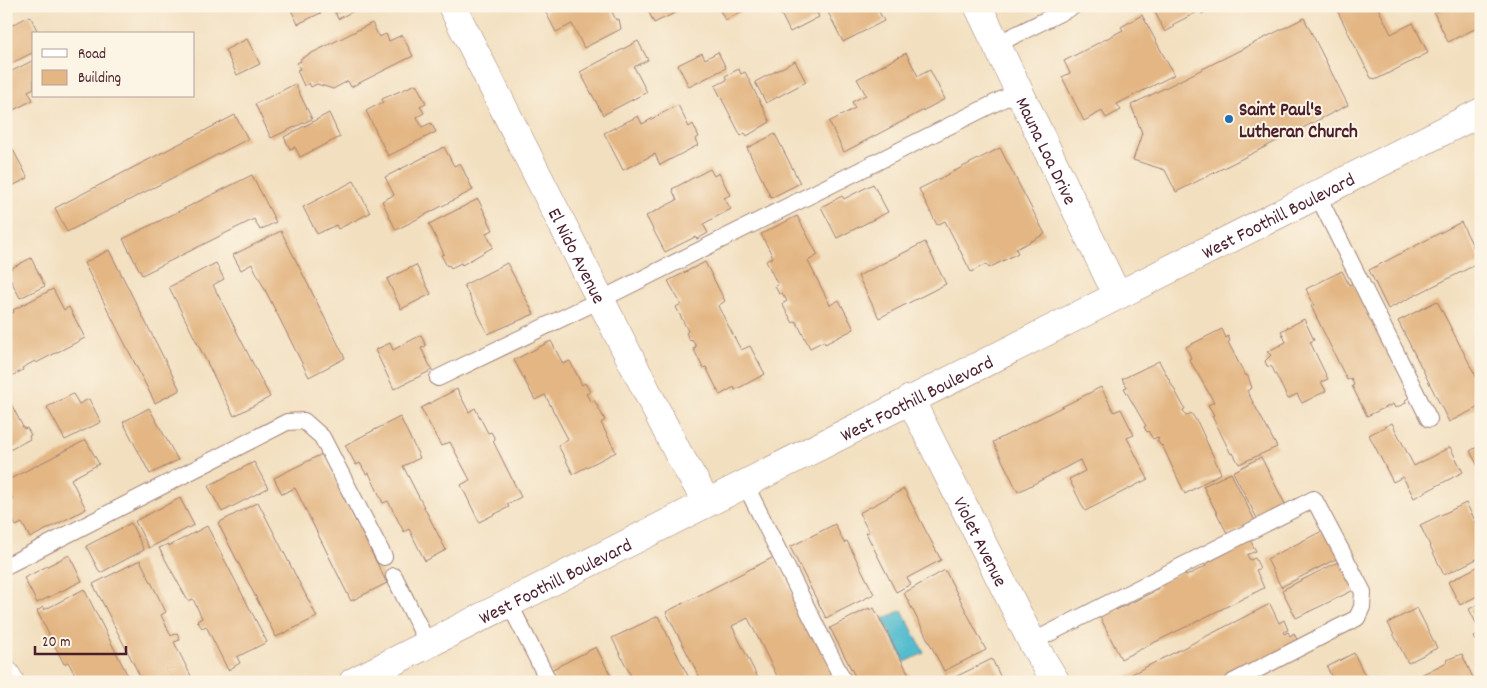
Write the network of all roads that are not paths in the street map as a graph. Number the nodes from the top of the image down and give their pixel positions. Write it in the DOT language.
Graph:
graph roads {
  1 [pos="452,6"];
  2 [pos="978,6"];
  3 [pos="1074,6"];
  4 [pos="997,44"];
  5 [pos="1019,91"];
  6 [pos="1481,112"];
  7 [pos="1317,194"];
  8 [pos="1117,295"];
  9 [pos="600,300"];
  10 [pos="438,378"];
  11 [pos="910,399"];
  12 [pos="1429,420"];
  13 [pos="745,484"];
  14 [pos="707,502"];
  15 [pos="384,557"];
  16 [pos="6,566"];
  17 [pos="394,576"];
  18 [pos="509,603"];
  19 [pos="1032,642"];
  20 [pos="428,644"];
  21 [pos="6,675"];
  22 [pos="370,678"];
  23 [pos="10,682"];
  24 [pos="549,682"];
  25 [pos="844,682"];
  26 [pos="1056,682"];
  27 [pos="1233,682"];
  1 -- 9 [label="main road, El Nido Avenue"];
  2 -- 4 [label="main road, Mauna Loa Drive"];
  3 -- 4 [label="lane"];
  4 -- 5 [label="main road, Mauna Loa Drive"];
  5 -- 8 [label="main road, Mauna Loa Drive"];
  5 -- 9 [label="lane"];
  6 -- 7 [label="main road, West Foothill Boulevard"];
  7 -- 8 [label="main road, West Foothill Boulevard"];
  7 -- 12 [label="lane"];
  8 -- 11 [label="main road, West Foothill Boulevard"];
  9 -- 10 [label="lane"];
  9 -- 14 [label="main road, El Nido Avenue"];
  11 -- 13 [label="main road, West Foothill Boulevard"];
  11 -- 19 [label="main road, Violet Avenue"];
  13 -- 14 [label="main road, West Foothill Boulevard"];
  13 -- 25 [label="lane"];
  14 -- 18 [label="main road, West Foothill Boulevard"];
  15 -- 16 [label="lane"];
  17 -- 20 [label="lane"];
  18 -- 20 [label="main road, West Foothill Boulevard"];
  18 -- 24 [label="lane"];
  19 -- 26 [label="main road, Violet Avenue"];
  19 -- 27 [label="lane"];
  20 -- 22 [label="main road, West Foothill Boulevard"];
  21 -- 23 [label="main road"];
}
